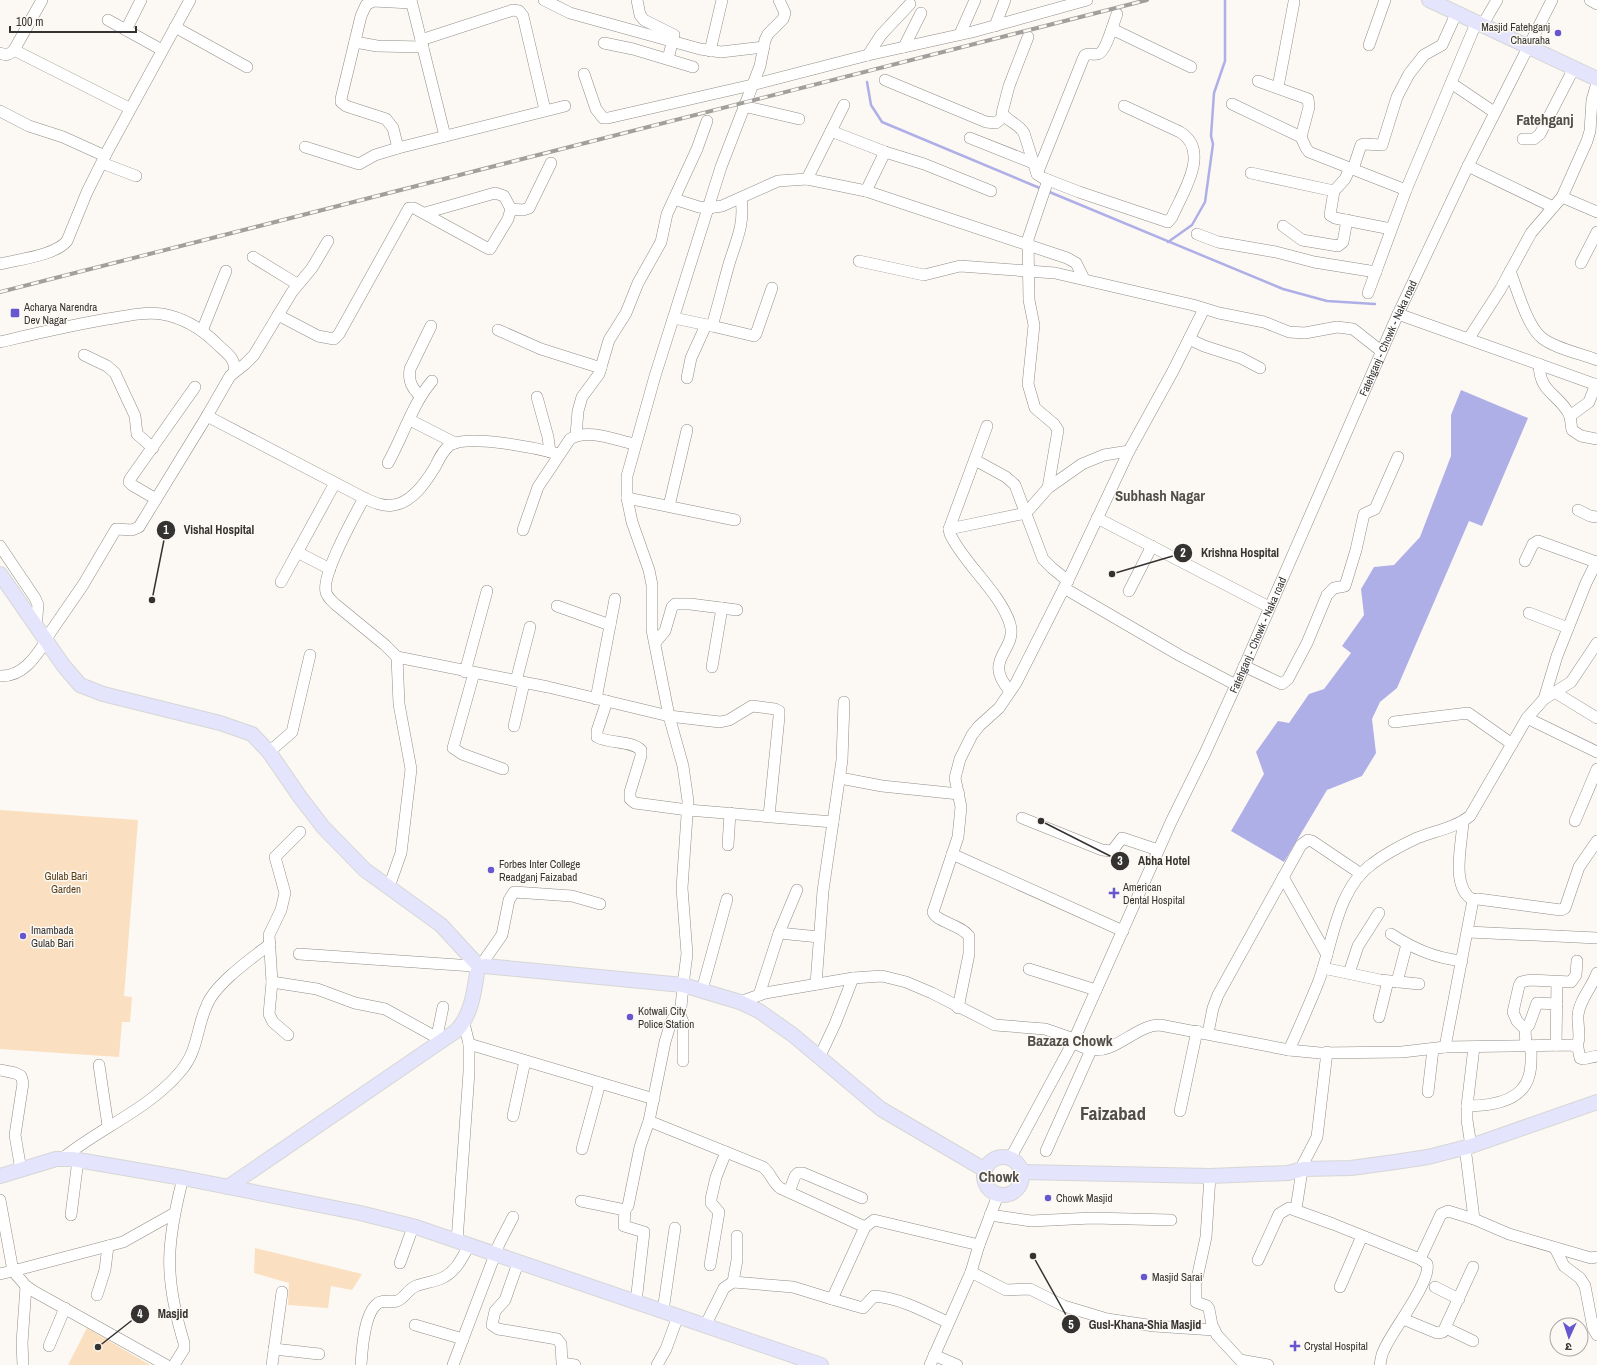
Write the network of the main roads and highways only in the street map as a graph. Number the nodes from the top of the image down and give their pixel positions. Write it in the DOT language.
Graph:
graph roads {
  1 [pos="1429,0"];
  2 [pos="1597,79"];
  3 [pos="0,574"];
  4 [pos="478,966"];
  5 [pos="1597,1102"];
  6 [pos="1597,1111"];
  7 [pos="1468,1149"];
  8 [pos="985,1170"];
  9 [pos="1022,1172"];
  10 [pos="0,1176"];
  11 [pos="228,1187"];
  12 [pos="821,1365"];
  1 -- 2 [label="main road"];
  3 -- 4 [label="main road"];
  4 -- 8 [label="main road"];
  4 -- 11 [label="main road"];
  5 -- 7 [label="main road"];
  6 -- 7 [label="main road"];
  7 -- 9 [label="main road"];
  8 -- 9 [label="main road"];
  8 -- 9 [label="main road"];
  10 -- 11 [label="main road"];
  11 -- 12 [label="main road"];
}
